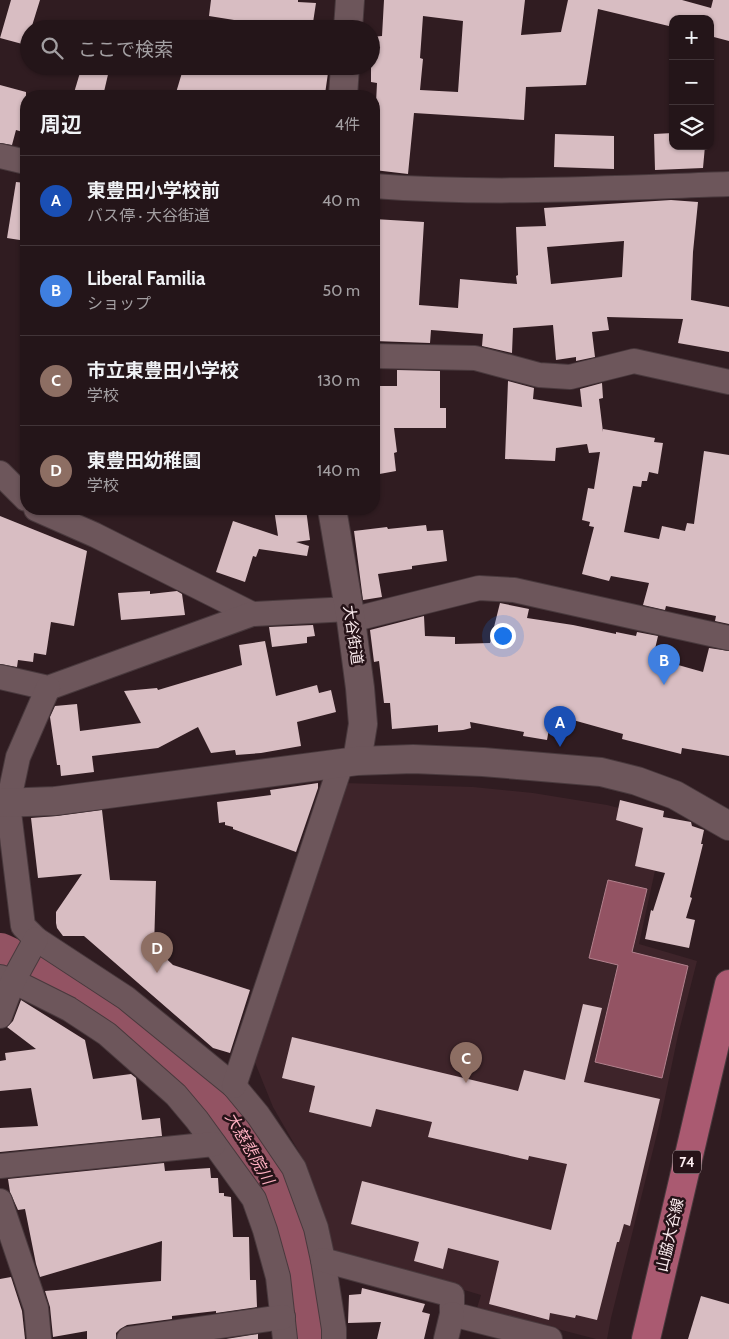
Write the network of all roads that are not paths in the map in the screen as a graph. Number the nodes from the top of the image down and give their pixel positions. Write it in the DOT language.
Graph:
graph roads {
  1 [pos="350,0"];
  2 [pos="349,20"];
  3 [pos="344,75"];
  4 [pos="343,90"];
  5 [pos="0,156"];
  6 [pos="20,161"];
  7 [pos="729,184"];
  8 [pos="380,186"];
  9 [pos="380,356"];
  10 [pos="729,382"];
  11 [pos="0,474"];
  12 [pos="20,493"];
  13 [pos="50,515"];
  14 [pos="333,515"];
  15 [pos="252,614"];
  16 [pos="350,614"];
  17 [pos="729,638"];
  18 [pos="0,677"];
  19 [pos="48,688"];
  20 [pos="349,763"];
  21 [pos="4,804"];
  22 [pos="729,826"];
  23 [pos="36,939"];
  24 [pos="7,979"];
  25 [pos="729,984"];
  26 [pos="0,1016"];
  27 [pos="725,1018"];
  28 [pos="234,1086"];
  29 [pos="214,1144"];
  30 [pos="0,1166"];
  31 [pos="0,1201"];
  32 [pos="323,1260"];
  33 [pos="452,1314"];
  34 [pos="284,1328"];
  35 [pos="39,1339"];
  36 [pos="129,1339"];
  37 [pos="334,1339"];
  38 [pos="446,1339"];
  39 [pos="550,1339"];
  40 [pos="646,1339"];
  1 -- 2 [label="street"];
  3 -- 4 [label="street"];
  5 -- 6 [label="street"];
  7 -- 8 [label="street"];
  9 -- 10 [label="street"];
  11 -- 12 [label="street"];
  13 -- 15 [label="street"];
  14 -- 16 [label="street, 大谷街道"];
  15 -- 16 [label="street"];
  15 -- 19 [label="street"];
  16 -- 17 [label="street"];
  16 -- 20 [label="street, 大谷街道"];
  18 -- 19 [label="street"];
  19 -- 21 [label="street"];
  20 -- 21 [label="street"];
  20 -- 22 [label="street"];
  20 -- 28 [label="street"];
  21 -- 23 [label="street"];
  23 -- 24 [label="street"];
  23 -- 28 [label="street"];
  24 -- 26 [label="street"];
  24 -- 29 [label="street"];
  25 -- 27 [label="main road, 山脇大谷線 / 74"];
  27 -- 40 [label="main road, 山脇大谷線 / 74"];
  28 -- 32 [label="street"];
  29 -- 30 [label="street"];
  29 -- 34 [label="street"];
  31 -- 35 [label="street"];
  32 -- 33 [label="street"];
  32 -- 37 [label="street"];
  33 -- 38 [label="street"];
  33 -- 39 [label="street"];
  34 -- 36 [label="street"];
}
